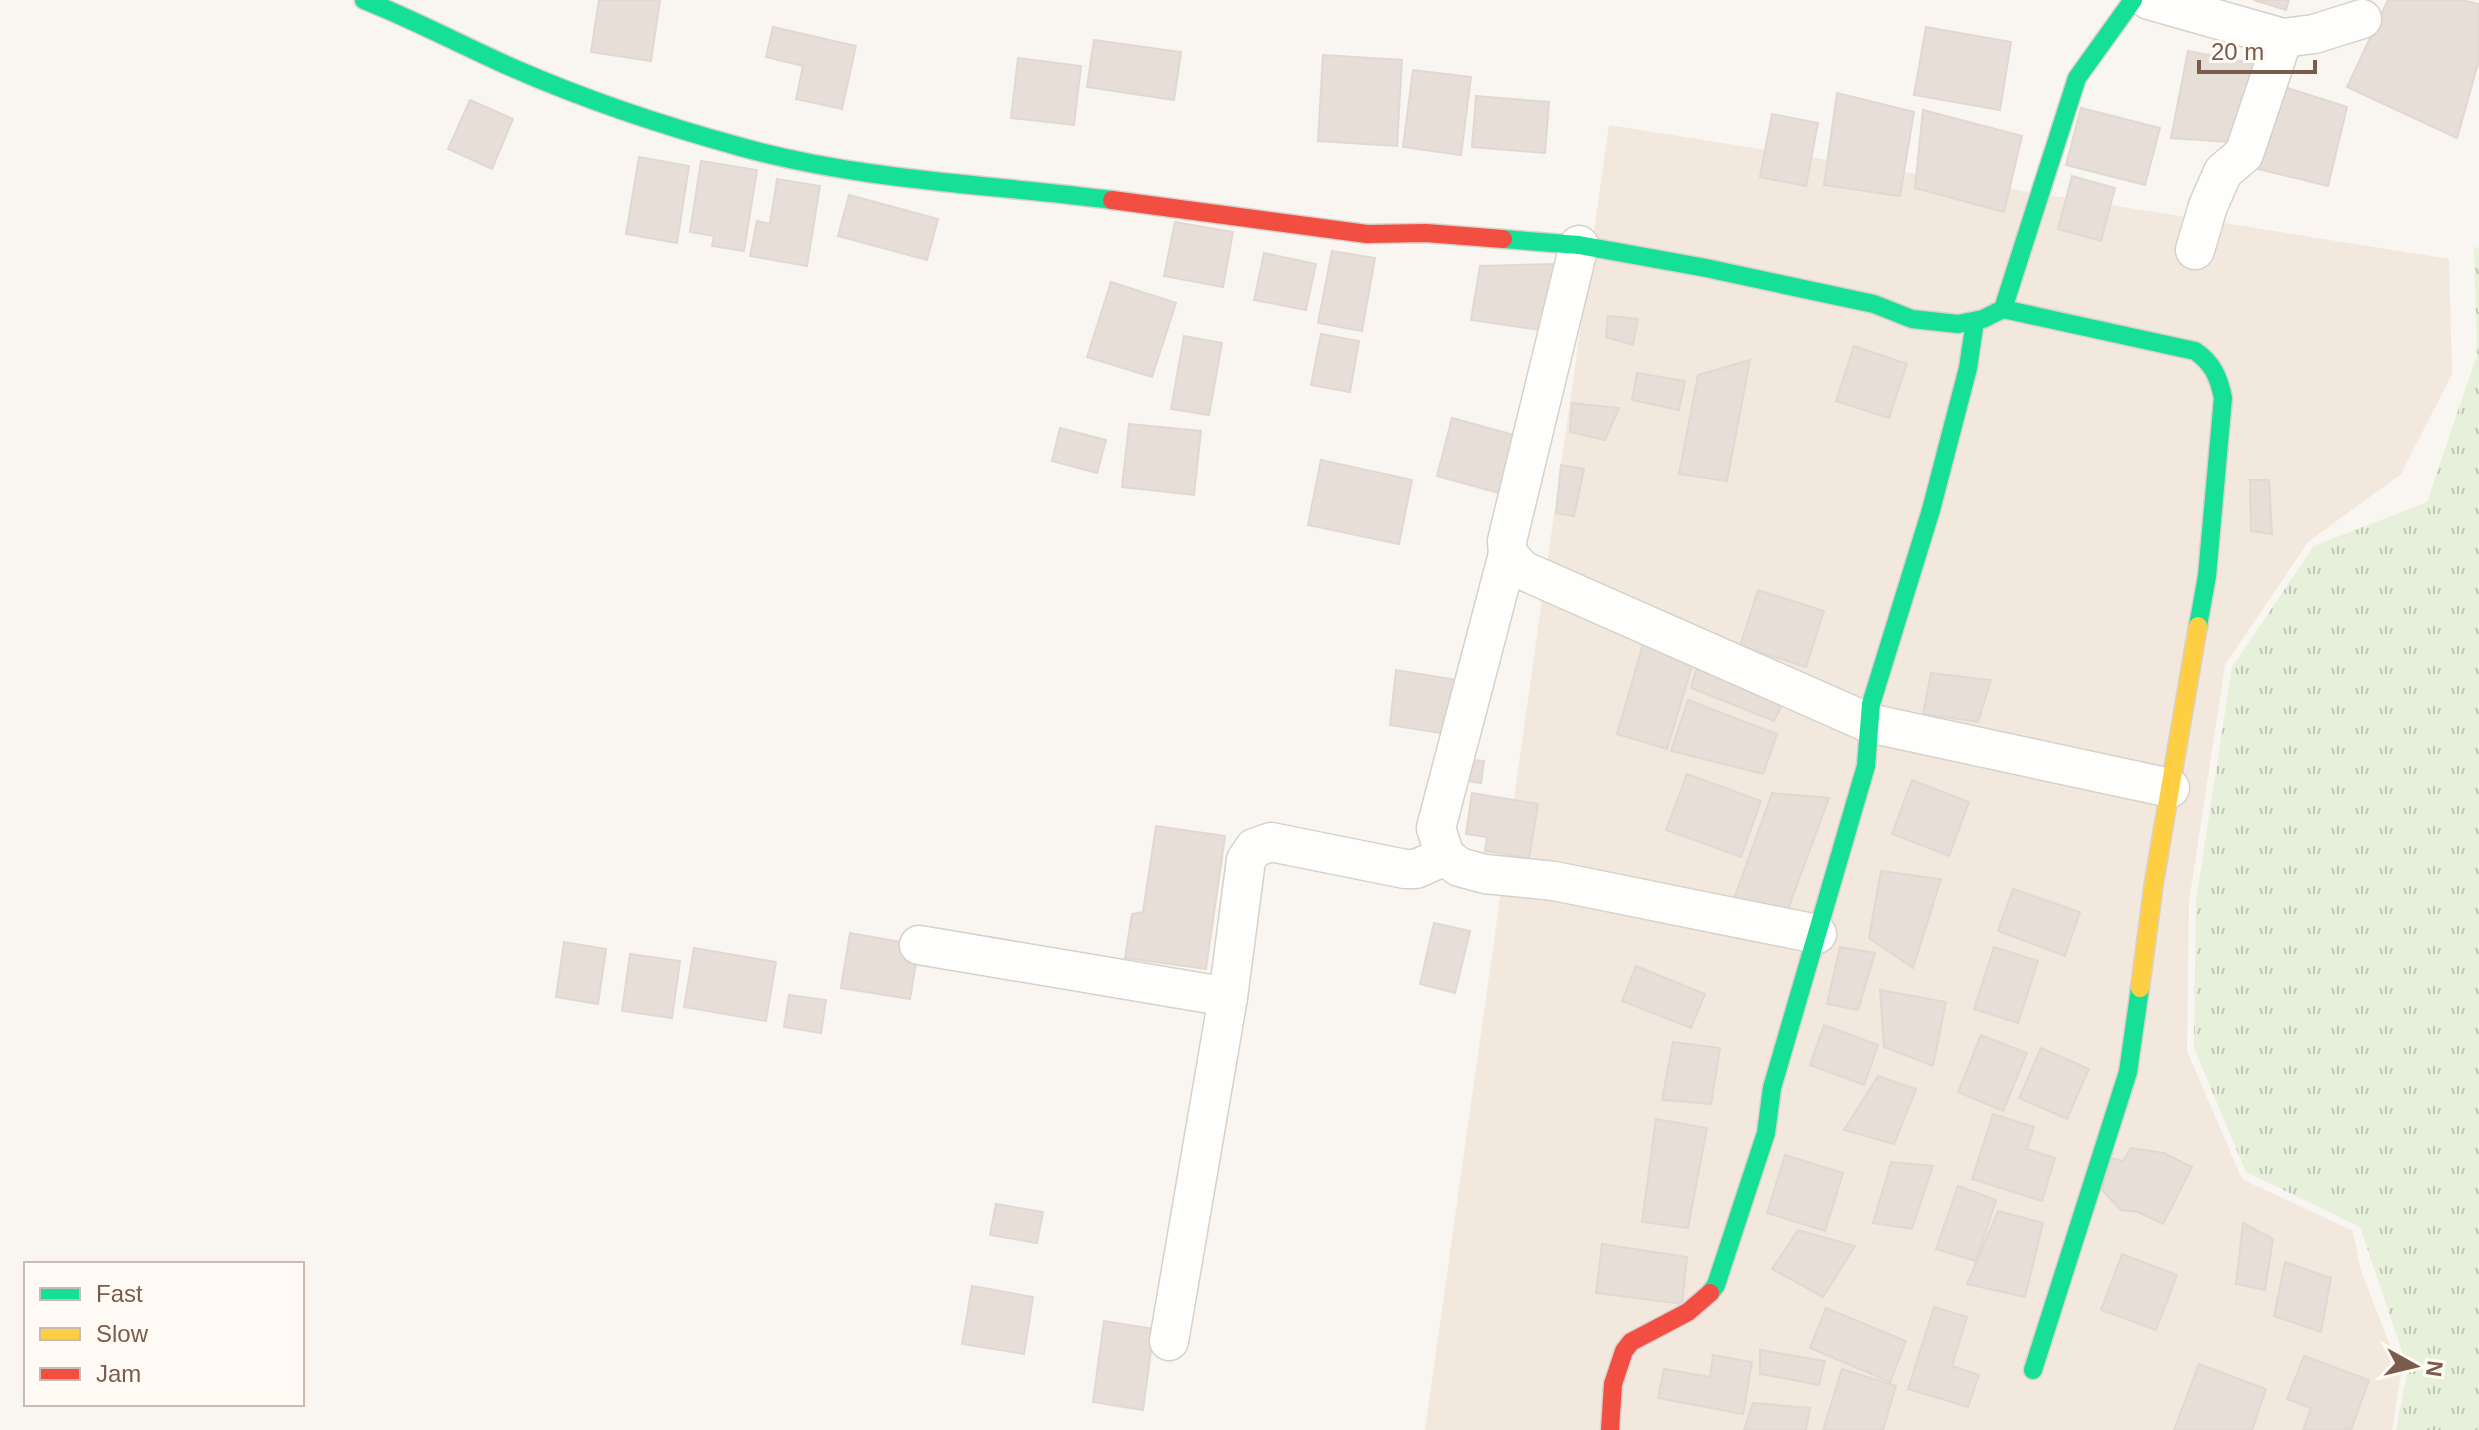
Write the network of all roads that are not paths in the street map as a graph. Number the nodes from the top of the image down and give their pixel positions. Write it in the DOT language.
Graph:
graph roads {
  1 [pos="364,0"];
  2 [pos="2133,0"];
  3 [pos="2149,0"];
  4 [pos="2362,19"];
  5 [pos="2283,38"];
  6 [pos="1579,245"];
  7 [pos="2195,250"];
  8 [pos="2003,309"];
  9 [pos="1975,321"];
  10 [pos="1508,554"];
  11 [pos="1869,723"];
  12 [pos="2170,788"];
  13 [pos="1445,856"];
  14 [pos="1817,934"];
  15 [pos="919,945"];
  16 [pos="1228,997"];
  17 [pos="1169,1341"];
  18 [pos="2033,1370"];
  19 [pos="1610,1430"];
  1 -- 6 [label="street"];
  2 -- 8 [label="street"];
  3 -- 5 [label="street"];
  4 -- 5 [label="street"];
  5 -- 7 [label="street"];
  6 -- 9 [label="street"];
  6 -- 10 [label="street"];
  8 -- 9 [label="street"];
  8 -- 12 [label="street"];
  9 -- 11 [label="street"];
  10 -- 11 [label="street"];
  10 -- 13 [label="street"];
  11 -- 12 [label="street"];
  11 -- 14 [label="street"];
  12 -- 18 [label="street"];
  13 -- 14 [label="street"];
  13 -- 16 [label="street"];
  14 -- 19 [label="street"];
  15 -- 16 [label="street"];
  16 -- 17 [label="street"];
}
